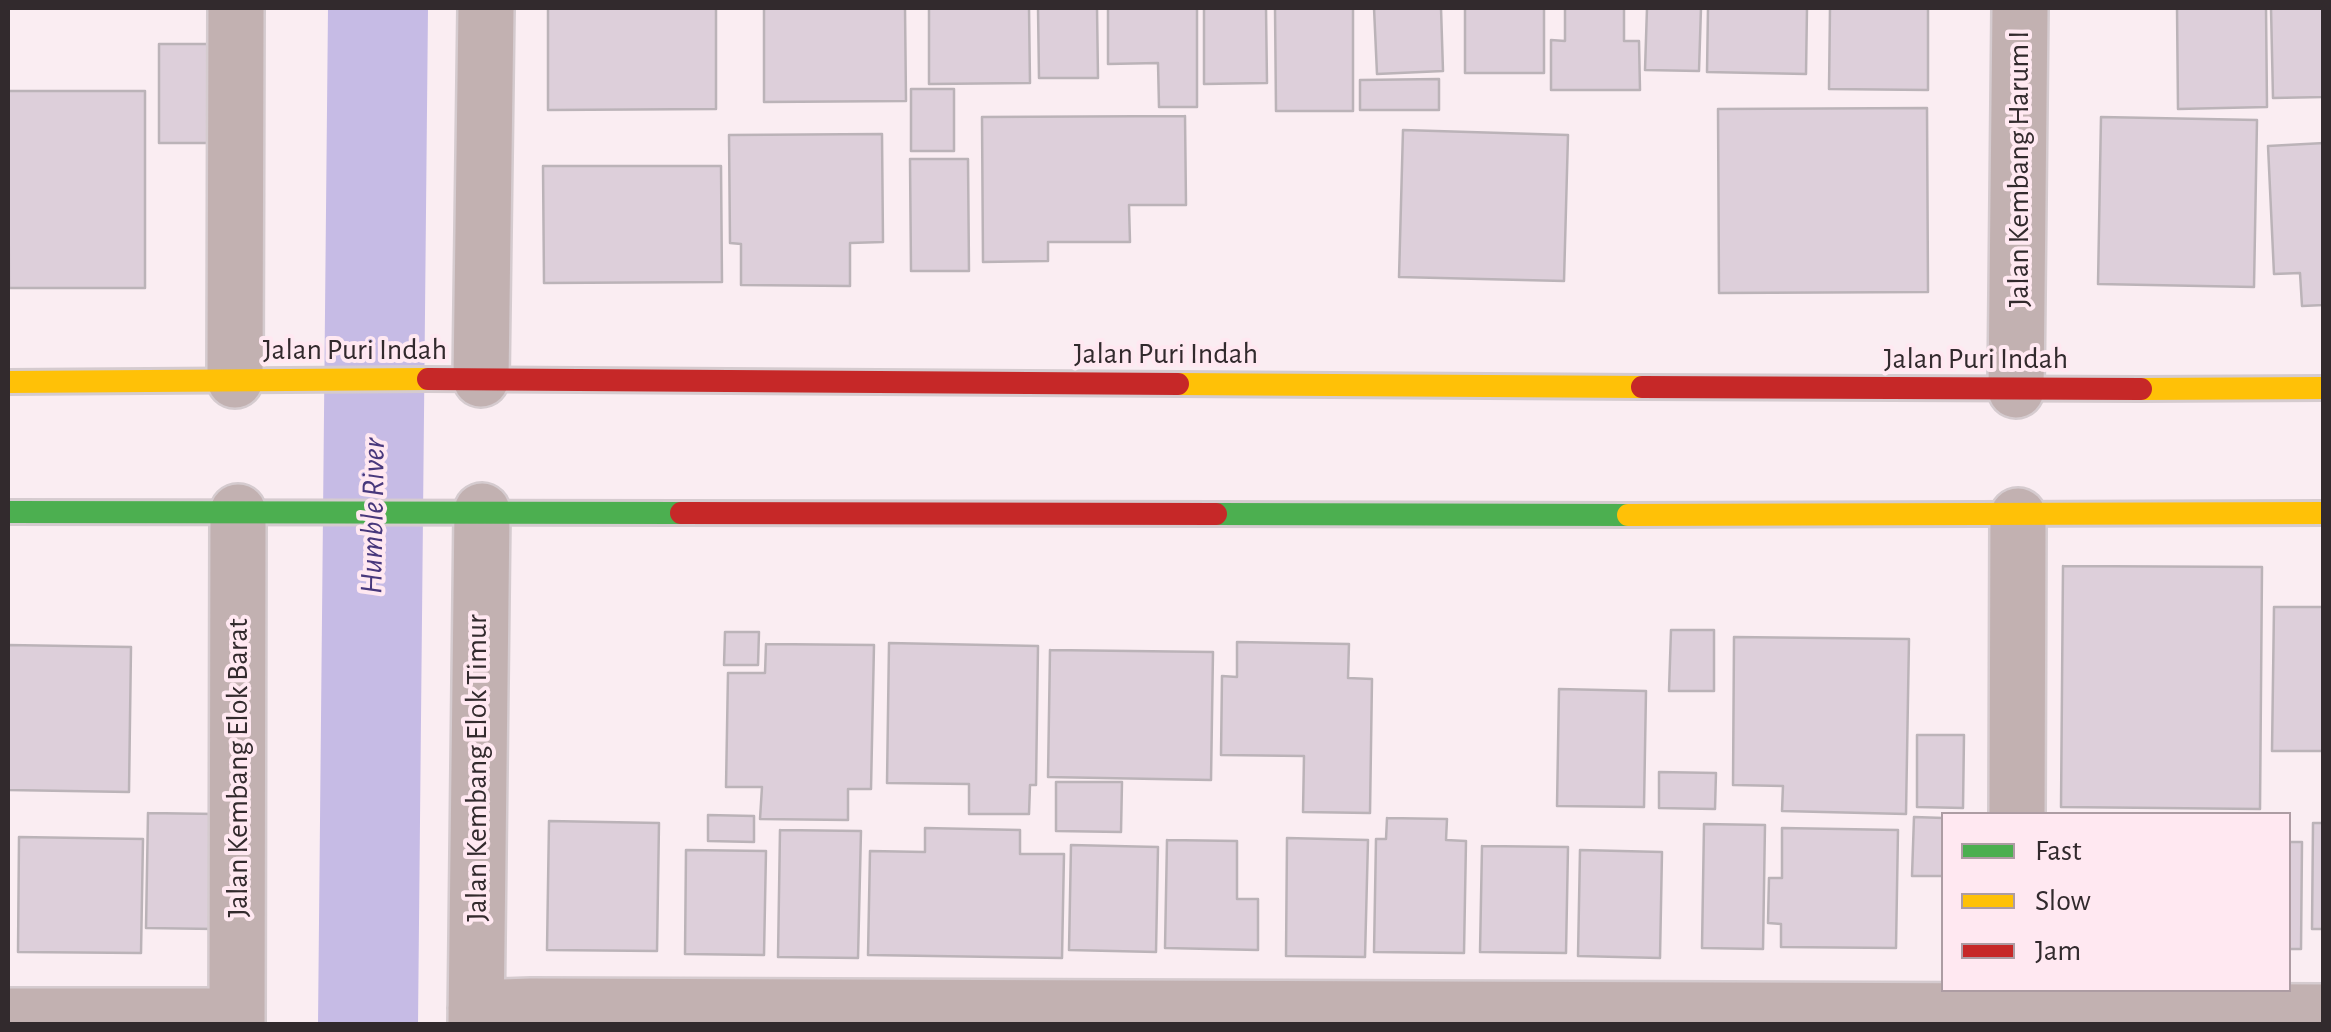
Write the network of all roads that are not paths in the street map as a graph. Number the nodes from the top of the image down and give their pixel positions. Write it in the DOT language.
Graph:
graph roads {
  1 [pos="236,8"];
  2 [pos="486,8"];
  3 [pos="2020,8"];
  4 [pos="468,379"];
  5 [pos="257,380"];
  6 [pos="8,382"];
  7 [pos="2324,388"];
  8 [pos="2016,390"];
  9 [pos="260,511"];
  10 [pos="469,511"];
  11 [pos="8,512"];
  12 [pos="2324,513"];
  13 [pos="2018,516"];
  14 [pos="2017,812"];
  15 [pos="2016,1000"];
  16 [pos="2324,1012"];
  17 [pos="8,1016"];
  18 [pos="476,1016"];
  19 [pos="237,1021"];
  1 -- 5 [label="street"];
  2 -- 4 [label="street"];
  3 -- 8 [label="street, Jalan Kembang Harum I"];
  4 -- 5 [label="main road, Jalan Puri Indah"];
  4 -- 8 [label="main road, Jalan Puri Indah"];
  5 -- 6 [label="main road, Jalan Puri Indah"];
  7 -- 8 [label="main road, Jalan Puri Indah"];
  9 -- 10 [label="main road"];
  9 -- 11 [label="main road"];
  9 -- 19 [label="street, Jalan Kembang Elok Barat"];
  10 -- 13 [label="main road"];
  10 -- 18 [label="street, Jalan Kembang Elok Timur"];
  12 -- 13 [label="main road"];
  13 -- 14 [label="street"];
  15 -- 16 [label="street"];
  15 -- 18 [label="street"];
  17 -- 19 [label="street"];
}
